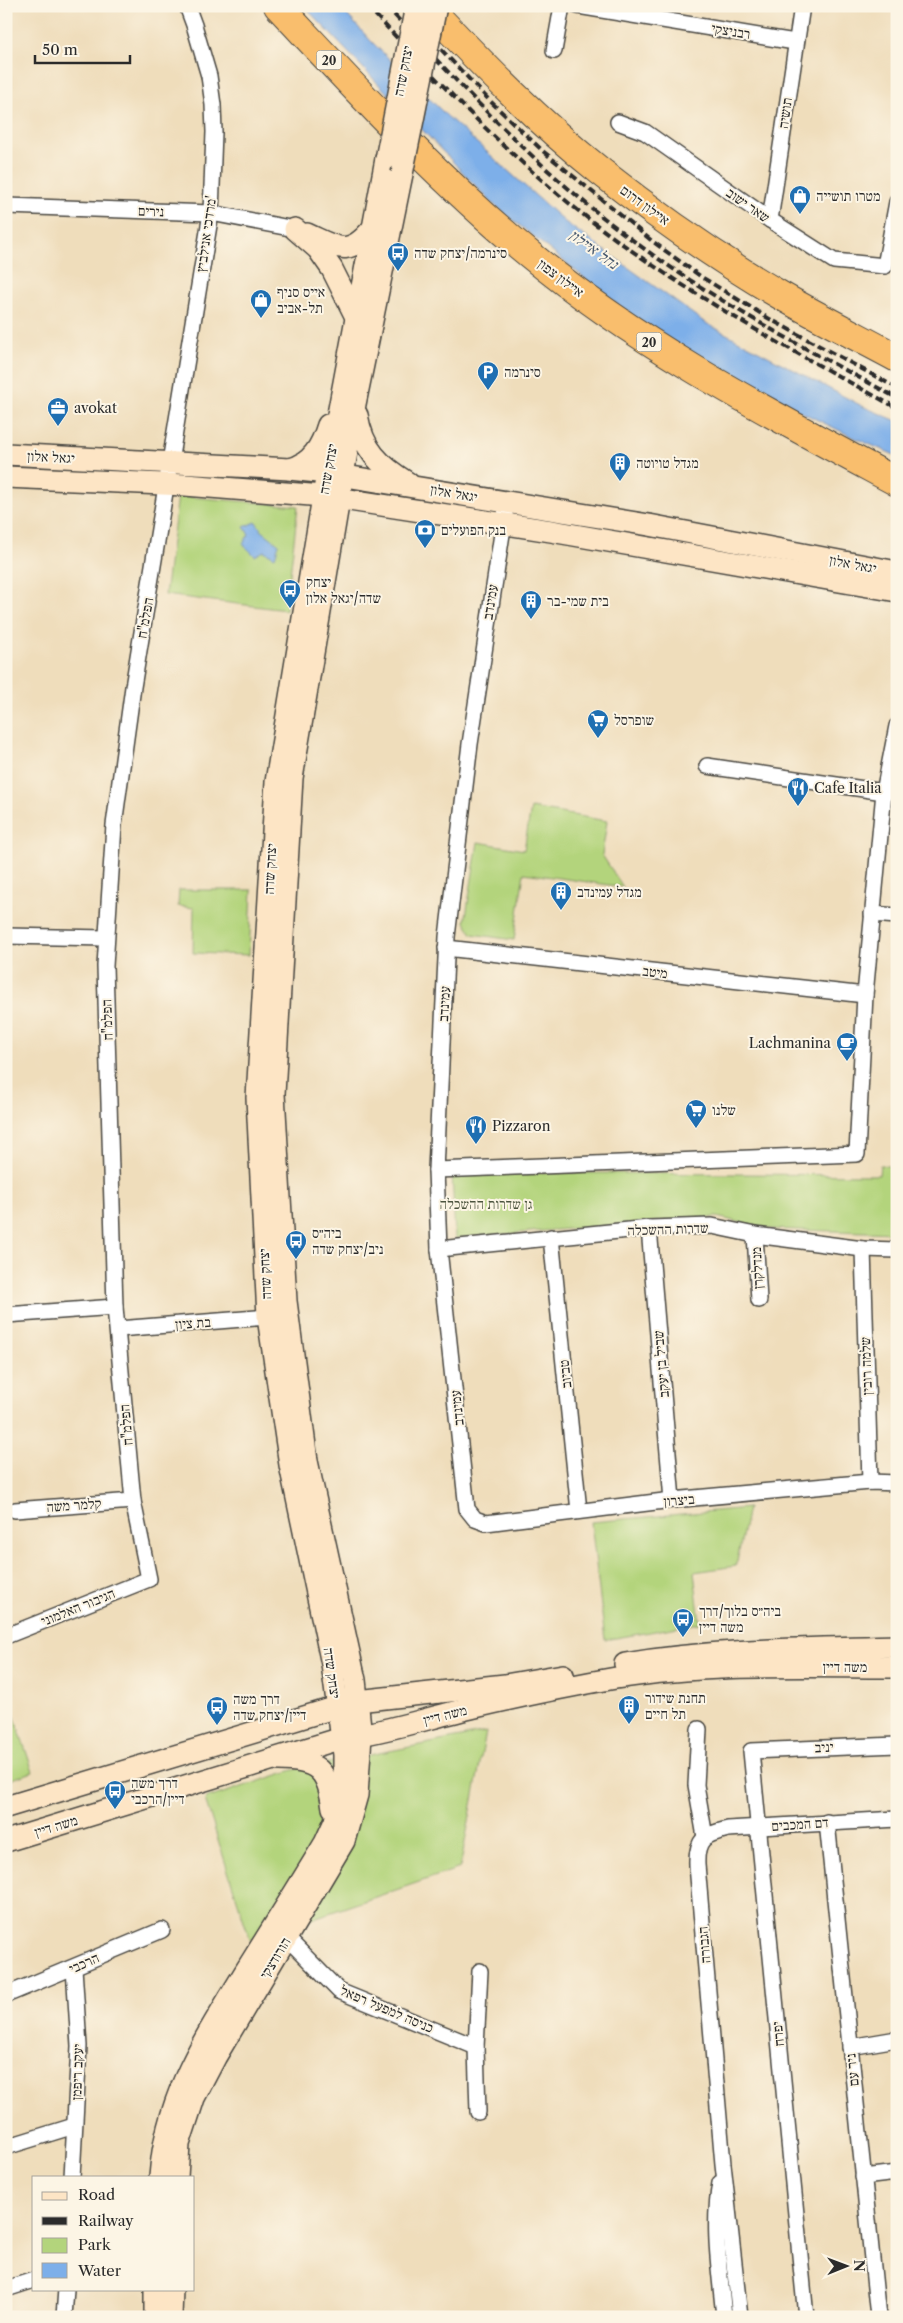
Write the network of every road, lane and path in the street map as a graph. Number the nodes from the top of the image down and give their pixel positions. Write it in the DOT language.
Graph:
graph roads {
  1 [pos="187,6"];
  2 [pos="278,6"];
  3 [pos="416,6"];
  4 [pos="427,6"];
  5 [pos="436,6"];
  6 [pos="562,6"];
  7 [pos="578,6"];
  8 [pos="802,6"];
  9 [pos="795,42"];
  10 [pos="554,51"];
  11 [pos="618,122"];
  12 [pos="897,202"];
  13 [pos="6,206"];
  14 [pos="211,213"];
  15 [pos="770,220"];
  16 [pos="373,228"];
  17 [pos="295,229"];
  18 [pos="356,317"];
  19 [pos="897,358"];
  20 [pos="345,375"];
  21 [pos="355,404"];
  22 [pos="6,454"];
  23 [pos="290,469"];
  24 [pos="168,474"];
  25 [pos="335,474"];
  26 [pos="6,477"];
  27 [pos="897,482"];
  28 [pos="413,486"];
  29 [pos="331,497"];
  30 [pos="507,502"];
  31 [pos="503,523"];
  32 [pos="897,572"];
  33 [pos="897,590"];
  34 [pos="897,726"];
  35 [pos="707,766"];
  36 [pos="884,792"];
  37 [pos="872,914"];
  38 [pos="897,916"];
  39 [pos="6,936"];
  40 [pos="106,938"];
  41 [pos="446,948"];
  42 [pos="864,996"];
  43 [pos="436,1170"];
  44 [pos="649,1228"];
  45 [pos="755,1235"];
  46 [pos="551,1237"];
  47 [pos="439,1249"];
  48 [pos="863,1249"];
  49 [pos="897,1250"];
  50 [pos="759,1300"];
  51 [pos="116,1307"];
  52 [pos="6,1315"];
  53 [pos="268,1317"];
  54 [pos="118,1329"];
  55 [pos="870,1482"];
  56 [pos="897,1483"];
  57 [pos="672,1500"];
  58 [pos="133,1501"];
  59 [pos="467,1509"];
  60 [pos="15,1510"];
  61 [pos="579,1511"];
  62 [pos="149,1579"];
  63 [pos="6,1636"];
  64 [pos="897,1646"];
  65 [pos="332,1664"];
  66 [pos="897,1667"];
  67 [pos="357,1701"];
  68 [pos="337,1707"];
  69 [pos="299,1718"];
  70 [pos="699,1729"];
  71 [pos="351,1737"];
  72 [pos="897,1745"];
  73 [pos="751,1751"];
  74 [pos="269,1760"];
  75 [pos="6,1806"];
  76 [pos="897,1819"];
  77 [pos="335,1821"];
  78 [pos="827,1822"];
  79 [pos="758,1826"];
  80 [pos="704,1837"];
  81 [pos="6,1841"];
  82 [pos="162,1930"];
  83 [pos="287,1938"];
  84 [pos="74,1968"];
  85 [pos="480,1971"];
  86 [pos="6,1995"];
  87 [pos="897,2039"];
  88 [pos="850,2046"];
  89 [pos="476,2047"];
  90 [pos="478,2112"];
  91 [pos="74,2126"];
  92 [pos="6,2147"];
  93 [pos="723,2164"];
  94 [pos="897,2173"];
  95 [pos="72,2176"];
  96 [pos="160,2176"];
  97 [pos="176,2176"];
  98 [pos="863,2177"];
  99 [pos="32,2281"];
  100 [pos="6,2289"];
  101 [pos="66,2290"];
  102 [pos="155,2290"];
  103 [pos="172,2290"];
  104 [pos="64,2317"];
  105 [pos="154,2317"];
  106 [pos="171,2317"];
  107 [pos="724,2317"];
  108 [pos="740,2317"];
  109 [pos="806,2317"];
  110 [pos="878,2317"];
  1 -- 14 [label="street, מרדכי אנילביץ'"];
  2 -- 27 [label="highway, איילון צפון / 20"];
  3 -- 16 [label="street, יצחק שדה, bridge"];
  4 -- 19 [label="highway, איילון דרום"];
  5 -- 21 [label="street, יצחק שדה, bridge"];
  6 -- 10 [label="street"];
  7 -- 9 [label="street, רבניצקי"];
  8 -- 9 [label="street, תושיה"];
  9 -- 15 [label="street, תושיה"];
  11 -- 15 [label="street, שאר ישוב"];
  12 -- 15 [label="street, שאר ישוב"];
  13 -- 14 [label="street, נירים"];
  14 -- 17 [label="street, נירים"];
  14 -- 24 [label="street, מרדכי אנילביץ'"];
  16 -- 17 [label="street"];
  16 -- 18 [label="street, יצחק שדה"];
  17 -- 18 [label="street"];
  18 -- 20 [label="street, יצחק שדה"];
  20 -- 23 [label="street"];
  20 -- 25 [label="street, יצחק שדה"];
  21 -- 25 [label="street, יצחק שדה"];
  21 -- 28 [label="street"];
  22 -- 24 [label="street, יגאל אלון"];
  23 -- 24 [label="street, יגאל אלון"];
  23 -- 25 [label="street, יגאל אלון"];
  24 -- 26 [label="street, יגאל אלון"];
  24 -- 29 [label="street, יגאל אלון"];
  24 -- 40 [label="street, הפלמ\"ח"];
  25 -- 28 [label="street, יגאל אלון"];
  25 -- 29 [label="street, יצחק שדה"];
  28 -- 30 [label="street, יגאל אלון"];
  29 -- 31 [label="street, יגאל אלון"];
  29 -- 53 [label="street, יצחק שדה"];
  29 -- 67 [label="street, יצחק שדה"];
  30 -- 31 [label="street, עמינדב"];
  30 -- 32 [label="street, יגאל אלון"];
  31 -- 33 [label="street, יגאל אלון"];
  31 -- 41 [label="street, עמינדב"];
  34 -- 36 [label="street"];
  35 -- 36 [label="street"];
  36 -- 37 [label="street"];
  37 -- 38 [label="street"];
  37 -- 42 [label="street"];
  39 -- 40 [label="street"];
  40 -- 51 [label="street, הפלמ\"ח"];
  41 -- 42 [label="street, מיטב"];
  41 -- 43 [label="street, עמינדב"];
  42 -- 43 [label="street"];
  43 -- 47 [label="street, עמינדב"];
  44 -- 45 [label="street, שדרות ההשכלה"];
  44 -- 46 [label="street, שדרות ההשכלה"];
  44 -- 57 [label="street, שביל בן יעקב"];
  45 -- 48 [label="street, שדרות ההשכלה"];
  45 -- 50 [label="street, מנדלקרן"];
  46 -- 47 [label="street, שדרות ההשכלה"];
  46 -- 61 [label="street, טביוב"];
  47 -- 59 [label="street, עמינדב"];
  48 -- 49 [label="street, שדרות ההשכלה"];
  48 -- 55 [label="street, שלמה רובין"];
  51 -- 52 [label="street"];
  51 -- 54 [label="street, הפלמ\"ח"];
  53 -- 54 [label="street, בת ציון"];
  53 -- 65 [label="street, יצחק שדה"];
  54 -- 58 [label="street, הפלמ\"ח"];
  55 -- 56 [label="street, ביצרון"];
  55 -- 57 [label="street, ביצרון"];
  57 -- 61 [label="street, ביצרון"];
  58 -- 60 [label="street, קלמר משה"];
  58 -- 62 [label="street, הפלמ\"ח"];
  59 -- 61 [label="street, ביצרון"];
  62 -- 63 [label="street, הגיבור האלמוני"];
  64 -- 67 [label="street, משה דיין"];
  65 -- 68 [label="street, יצחק שדה"];
  65 -- 69 [label="street"];
  66 -- 71 [label="street, משה דיין"];
  67 -- 68 [label="street, משה דיין"];
  67 -- 71 [label="street, יצחק שדה"];
  68 -- 69 [label="street, משה דיין"];
  68 -- 71 [label="street, יצחק שדה"];
  69 -- 75 [label="street, משה דיין"];
  70 -- 80 [label="street, הגבורה"];
  71 -- 74 [label="street, משה דיין"];
  71 -- 77 [label="street, הורודצקי"];
  71 -- 83 [label="street, הורודצקי"];
  72 -- 73 [label="street, יניב"];
  73 -- 79 [label="street, יפרח"];
  74 -- 77 [label="street"];
  74 -- 81 [label="street, משה דיין"];
  76 -- 78 [label="street, דם המכבים"];
  77 -- 96 [label="street, הורודצקי"];
  78 -- 79 [label="street, דם המכבים"];
  78 -- 88 [label="street, ניר עם"];
  79 -- 80 [label="street, דם המכבים"];
  79 -- 109 [label="street, יפרח"];
  80 -- 93 [label="street, הגבורה"];
  82 -- 84 [label="street, הרכבי"];
  83 -- 89 [label="street, כניסה למפעל רפאל"];
  83 -- 97 [label="street, הורודצקי"];
  84 -- 86 [label="street, הרכבי"];
  84 -- 91 [label="street, יעקב ריפמן"];
  85 -- 89 [label="street"];
  87 -- 88 [label="street"];
  88 -- 98 [label="street, ניר עם"];
  89 -- 90 [label="street"];
  91 -- 92 [label="street"];
  91 -- 95 [label="street, יעקב ריפמן"];
  93 -- 107 [label="street, הגבורה"];
  93 -- 108 [label="street, הגבורה"];
  94 -- 98 [label="street"];
  98 -- 110 [label="street, ניר עם"];
  99 -- 100 [label="street"];
  101 -- 104 [label="street"];
  102 -- 105 [label="street"];
  103 -- 106 [label="street"];
}
